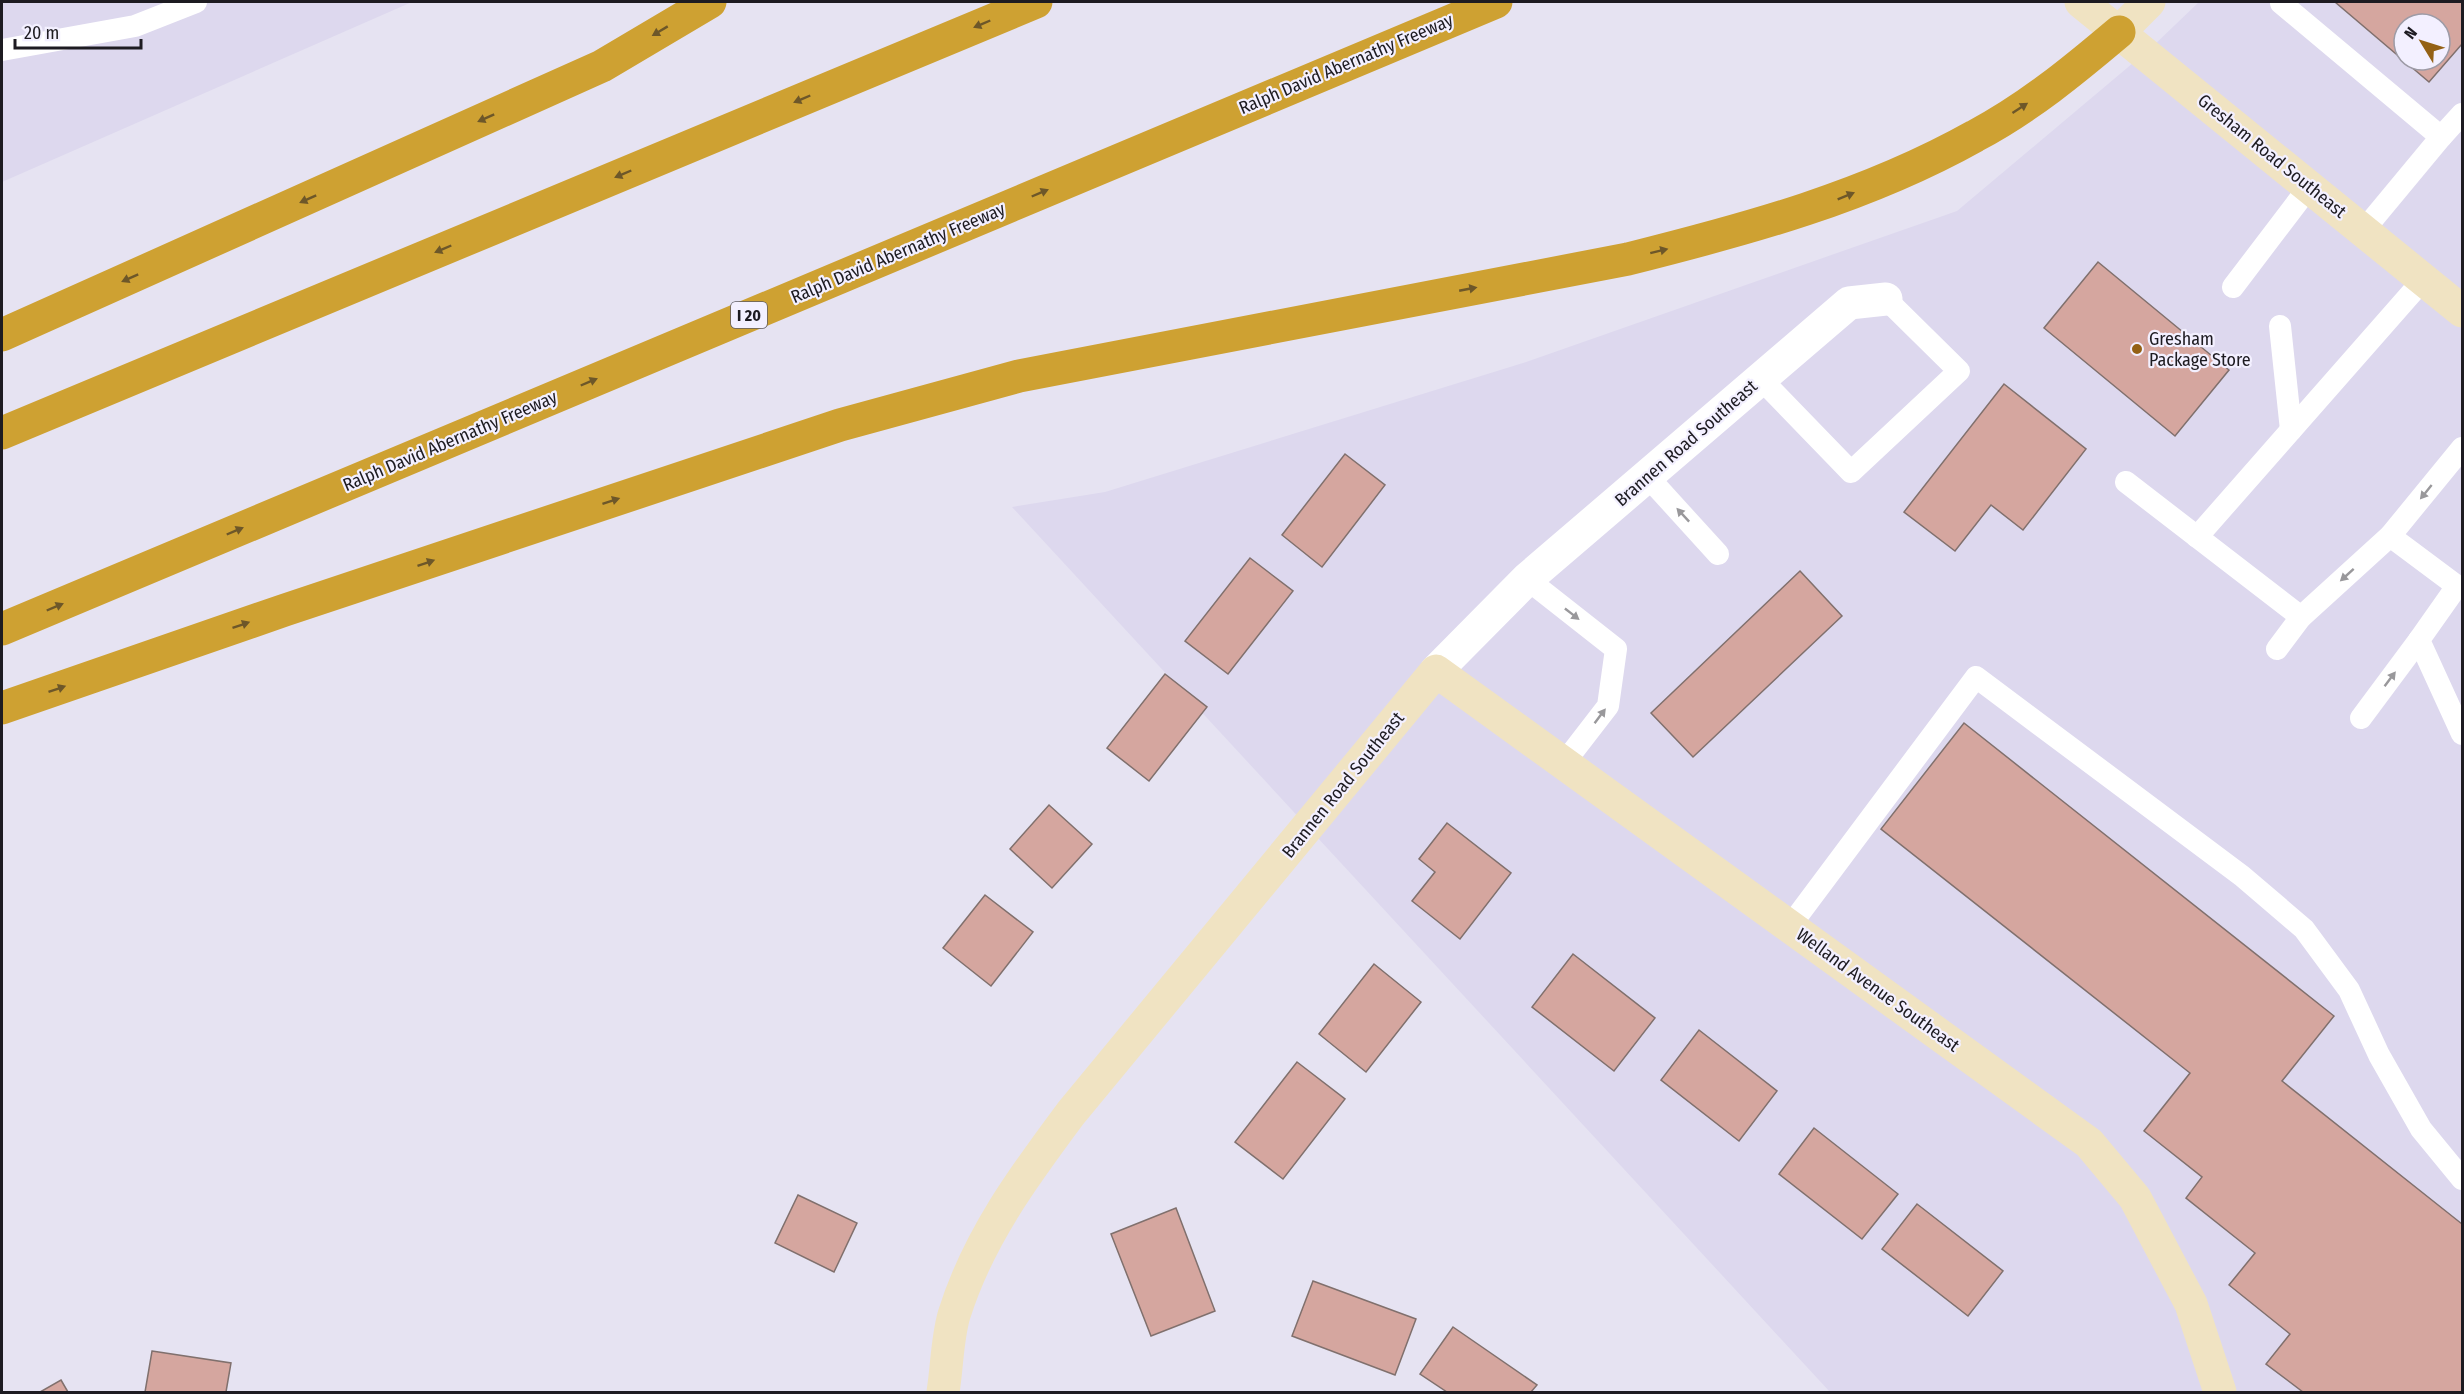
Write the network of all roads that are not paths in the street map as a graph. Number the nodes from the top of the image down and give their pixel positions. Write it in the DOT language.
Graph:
graph roads {
  1 [pos="196,2"];
  2 [pos="710,2"];
  3 [pos="1036,2"];
  4 [pos="1496,2"];
  5 [pos="2080,2"];
  6 [pos="2149,2"];
  7 [pos="2281,3"];
  8 [pos="2119,32"];
  9 [pos="2,50"];
  10 [pos="2463,114"];
  11 [pos="2441,137"];
  12 [pos="2310,187"];
  13 [pos="2363,231"];
  14 [pos="2423,280"];
  15 [pos="2233,287"];
  16 [pos="1886,299"];
  17 [pos="2460,305"];
  18 [pos="2280,326"];
  19 [pos="2,335"];
  20 [pos="1761,379"];
  21 [pos="2291,430"];
  22 [pos="2,433"];
  23 [pos="2463,448"];
  24 [pos="1647,476"];
  25 [pos="2126,482"];
  26 [pos="2390,536"];
  27 [pos="2197,537"];
  28 [pos="1718,554"];
  29 [pos="1527,579"];
  30 [pos="2460,582"];
  31 [pos="2301,617"];
  32 [pos="2,629"];
  33 [pos="2419,640"];
  34 [pos="2277,649"];
  35 [pos="1436,671"];
  36 [pos="2,708"];
  37 [pos="2361,718"];
  38 [pos="2463,734"];
  39 [pos="1564,763"];
  40 [pos="1790,926"];
  41 [pos="2463,1179"];
  42 [pos="943,1392"];
  43 [pos="2220,1392"];
  1 -- 9 [label="lane"];
  2 -- 19 [label="highway, one-way"];
  3 -- 22 [label="highway, one-way"];
  32 -- 4 [label="highway, Ralph David Abernathy Freeway / I 20, one-way"];
  5 -- 8 [label="street, Gresham Road Southeast"];
  6 -- 8 [label="street"];
  7 -- 11 [label="lane"];
  8 -- 12 [label="street, Gresham Road Southeast"];
  36 -- 8 [label="highway, one-way"];
  10 -- 11 [label="lane"];
  11 -- 13 [label="lane"];
  12 -- 13 [label="street, Gresham Road Southeast"];
  12 -- 15 [label="lane"];
  13 -- 14 [label="street, Gresham Road Southeast"];
  14 -- 17 [label="street, Gresham Road Southeast"];
  14 -- 21 [label="lane"];
  16 -- 20 [label="street, Brannen Road Southeast"];
  16 -- 20 [label="lane"];
  18 -- 21 [label="lane"];
  20 -- 24 [label="street, Brannen Road Southeast"];
  21 -- 27 [label="lane"];
  23 -- 26 [label="lane, one-way"];
  28 -- 24 [label="lane, one-way"];
  24 -- 29 [label="street, Brannen Road Southeast"];
  25 -- 27 [label="lane"];
  26 -- 30 [label="lane"];
  26 -- 31 [label="lane, one-way"];
  27 -- 31 [label="lane"];
  29 -- 35 [label="street, Brannen Road Southeast"];
  29 -- 39 [label="lane"];
  30 -- 33 [label="lane"];
  31 -- 34 [label="lane"];
  37 -- 33 [label="lane, one-way"];
  33 -- 38 [label="lane"];
  35 -- 39 [label="street, Welland Avenue Southeast"];
  35 -- 42 [label="street, Brannen Road Southeast"];
  39 -- 40 [label="street, Welland Avenue Southeast"];
  40 -- 41 [label="lane"];
  40 -- 43 [label="street, Welland Avenue Southeast"];
}
